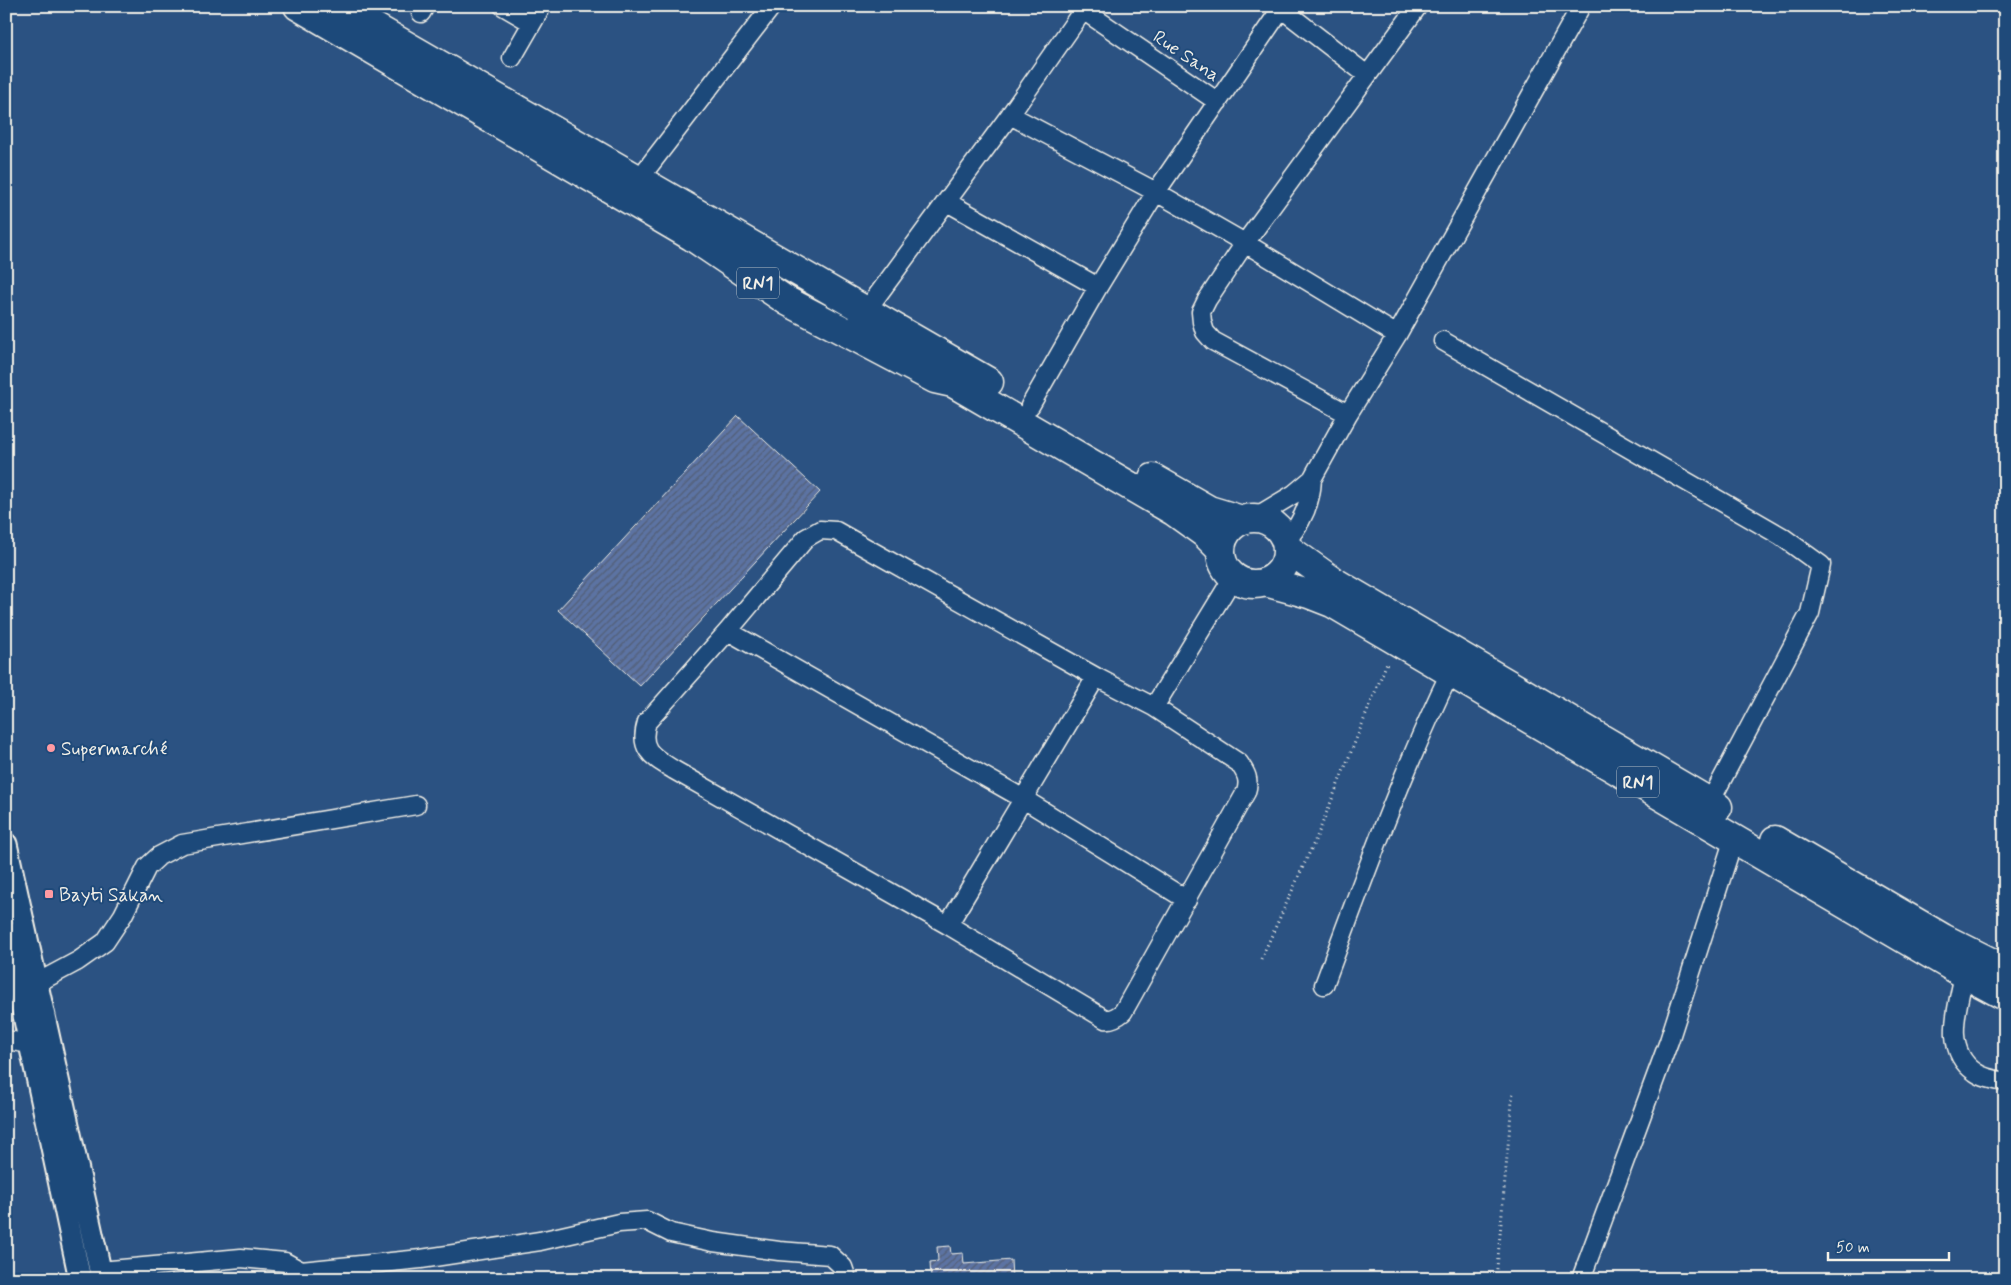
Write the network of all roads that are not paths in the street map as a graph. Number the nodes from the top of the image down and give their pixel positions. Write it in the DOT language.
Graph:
graph roads {
  1 [pos="298,6"];
  2 [pos="338,6"];
  3 [pos="503,6"];
  4 [pos="542,6"];
  5 [pos="772,6"];
  6 [pos="1418,6"];
  7 [pos="1581,6"];
  8 [pos="1280,7"];
  9 [pos="1085,8"];
  10 [pos="532,23"];
  11 [pos="512,58"];
  12 [pos="1367,75"];
  13 [pos="1218,102"];
  14 [pos="1010,115"];
  15 [pos="639,179"];
  16 [pos="1156,192"];
  17 [pos="947,202"];
  18 [pos="1245,243"];
  19 [pos="1098,287"];
  20 [pos="866,310"];
  21 [pos="850,334"];
  22 [pos="1397,335"];
  23 [pos="1443,341"];
  24 [pos="1030,406"];
  25 [pos="1348,414"];
  26 [pos="1312,480"];
  27 [pos="1248,519"];
  28 [pos="1286,545"];
  29 [pos="1221,550"];
  30 [pos="1234,576"];
  31 [pos="1265,582"];
  32 [pos="728,632"];
  33 [pos="1450,673"];
  34 [pos="1096,677"];
  35 [pos="1154,707"];
  36 [pos="1022,798"];
  37 [pos="1710,802"];
  38 [pos="416,805"];
  39 [pos="1734,838"];
  40 [pos="6,844"];
  41 [pos="1187,900"];
  42 [pos="948,925"];
  43 [pos="6,931"];
  44 [pos="2005,969"];
  45 [pos="1964,974"];
  46 [pos="1324,985"];
  47 [pos="28,986"];
  48 [pos="2005,996"];
  49 [pos="6,1040"];
  50 [pos="31,1044"];
  51 [pos="2005,1082"];
  52 [pos="80,1177"];
  53 [pos="59,1181"];
  54 [pos="101,1275"];
  55 [pos="80,1279"];
  56 [pos="846,1279"];
  57 [pos="1581,1279"];
  1 -- 21 [label="main road, RN1"];
  2 -- 15 [label="main road, RN1"];
  3 -- 10 [label="street"];
  4 -- 10 [label="street"];
  5 -- 15 [label="street"];
  6 -- 12 [label="street"];
  7 -- 22 [label="street"];
  8 -- 12 [label="street"];
  8 -- 13 [label="street"];
  9 -- 13 [label="street, Rue Sana"];
  9 -- 14 [label="street"];
  10 -- 11 [label="street"];
  12 -- 18 [label="street"];
  13 -- 16 [label="street"];
  14 -- 16 [label="street"];
  14 -- 17 [label="street"];
  15 -- 20 [label="main road, RN1"];
  16 -- 18 [label="street"];
  16 -- 19 [label="street"];
  17 -- 19 [label="street"];
  17 -- 20 [label="street"];
  18 -- 22 [label="street"];
  18 -- 25 [label="street"];
  19 -- 24 [label="street"];
  20 -- 21 [label="street"];
  20 -- 24 [label="main road, RN1"];
  21 -- 29 [label="main road, RN1"];
  22 -- 25 [label="street"];
  23 -- 37 [label="street"];
  24 -- 27 [label="main road, RN1"];
  25 -- 26 [label="street"];
  26 -- 27 [label="street"];
  26 -- 28 [label="street"];
  27 -- 28 [label="main road, RN1"];
  27 -- 29 [label="main road"];
  28 -- 31 [label="main road"];
  28 -- 37 [label="main road, RN1"];
  29 -- 30 [label="main road, RN1"];
  30 -- 31 [label="main road, RN1"];
  30 -- 35 [label="street"];
  31 -- 33 [label="main road, RN1"];
  32 -- 34 [label="street"];
  32 -- 36 [label="street"];
  32 -- 42 [label="street"];
  33 -- 39 [label="main road, RN1"];
  33 -- 46 [label="street"];
  34 -- 35 [label="street"];
  34 -- 36 [label="street"];
  35 -- 41 [label="street"];
  36 -- 41 [label="street"];
  36 -- 42 [label="street"];
  37 -- 44 [label="main road, RN1"];
  38 -- 47 [label="street"];
  39 -- 45 [label="main road, RN1"];
  39 -- 57 [label="street"];
  40 -- 47 [label="street"];
  41 -- 42 [label="street"];
  43 -- 47 [label="street"];
  45 -- 48 [label="main road, RN1"];
  45 -- 51 [label="street"];
  47 -- 50 [label="street"];
  47 -- 52 [label="street"];
  49 -- 50 [label="street"];
  50 -- 53 [label="street"];
  52 -- 53 [label="street"];
  52 -- 54 [label="street"];
  53 -- 55 [label="street"];
  54 -- 56 [label="street"];
}
